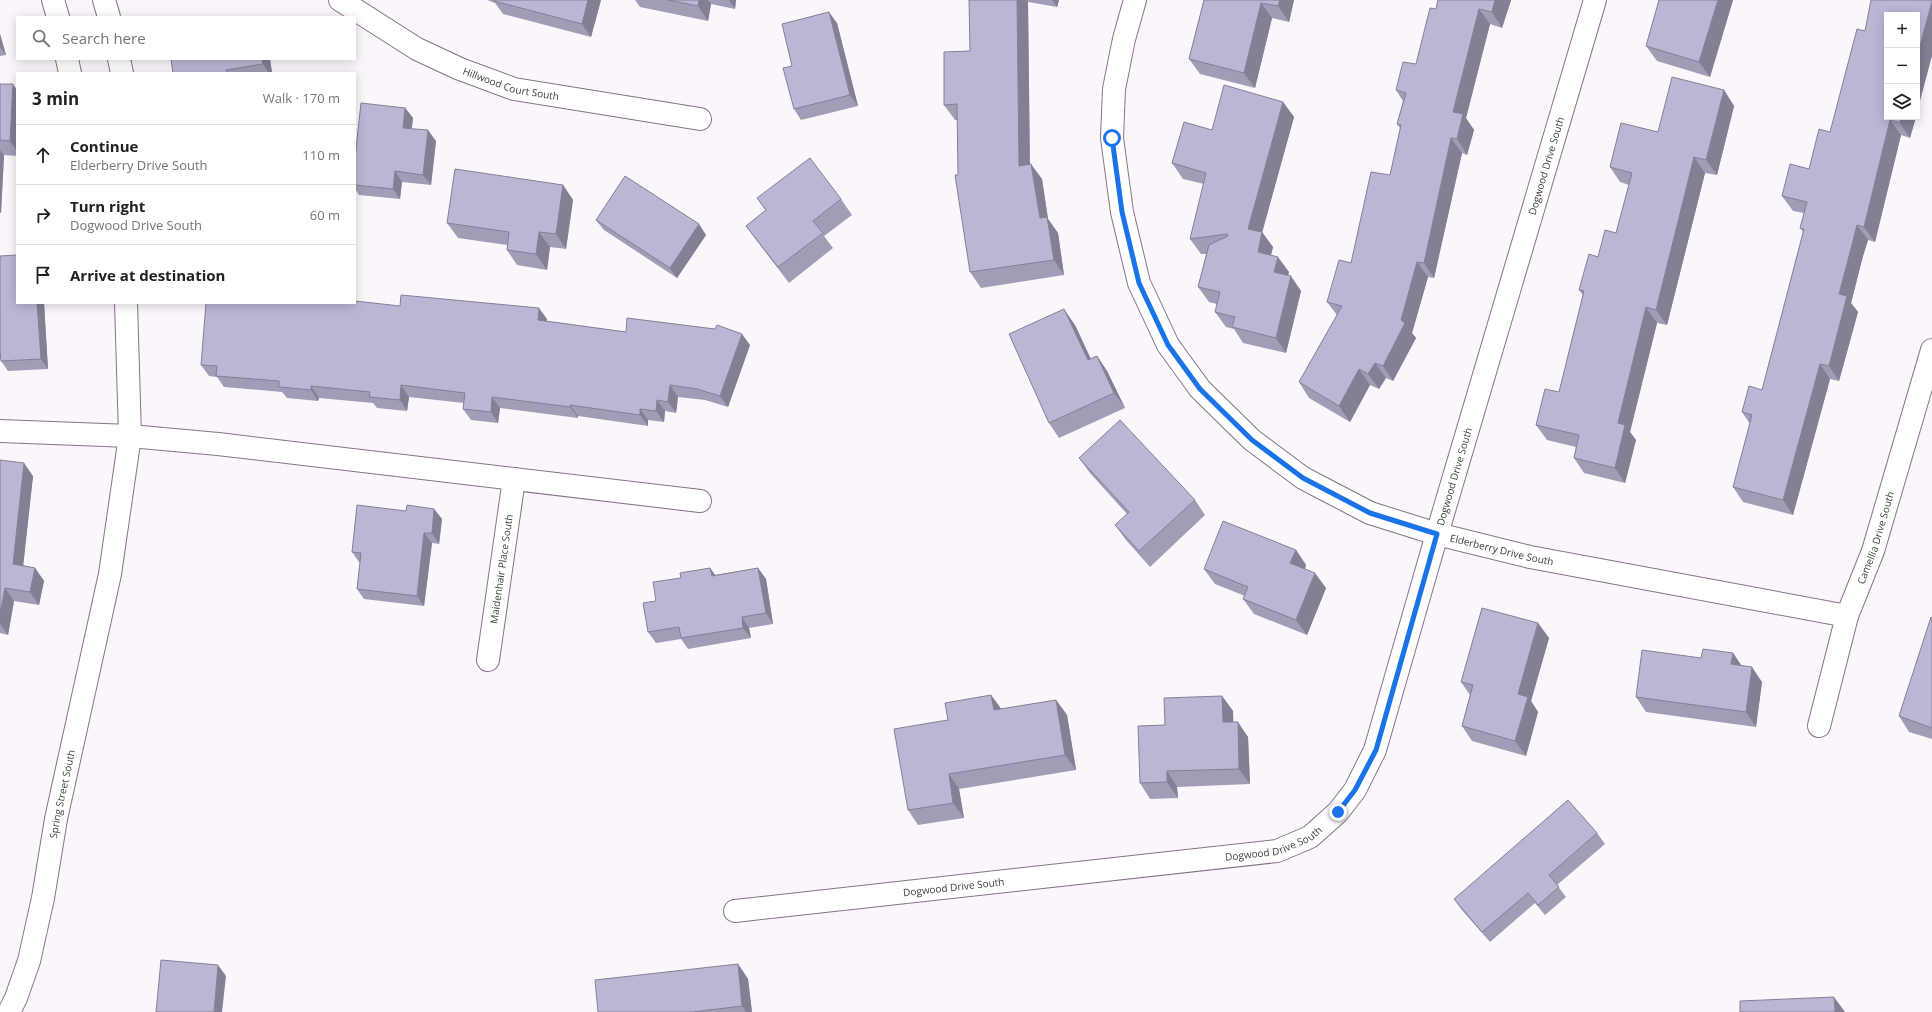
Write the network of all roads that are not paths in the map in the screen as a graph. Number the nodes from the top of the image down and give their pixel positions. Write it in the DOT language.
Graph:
graph roads {
  1 [pos="53,0"];
  2 [pos="104,0"];
  3 [pos="340,0"];
  4 [pos="1135,0"];
  5 [pos="1595,0"];
  6 [pos="58,16"];
  7 [pos="109,16"];
  8 [pos="67,60"];
  9 [pos="119,60"];
  10 [pos="70,72"];
  11 [pos="122,72"];
  12 [pos="700,119"];
  13 [pos="126,304"];
  14 [pos="1932,350"];
  15 [pos="0,431"];
  16 [pos="130,436"];
  17 [pos="514,479"];
  18 [pos="700,501"];
  19 [pos="1437,534"];
  20 [pos="1847,616"];
  21 [pos="488,660"];
  22 [pos="1819,726"];
  23 [pos="735,911"];
  24 [pos="9,1012"];
  1 -- 6 [label="street"];
  2 -- 7 [label="street"];
  3 -- 12 [label="street, Hillwood Court South"];
  4 -- 19 [label="street, Elderberry Drive South"];
  5 -- 19 [label="street, Dogwood Drive South"];
  8 -- 10 [label="street"];
  9 -- 11 [label="street"];
  13 -- 16 [label="street, Spring Street South"];
  14 -- 20 [label="street, Camellia Drive South"];
  15 -- 16 [label="street"];
  16 -- 17 [label="street"];
  16 -- 24 [label="street, Spring Street South"];
  17 -- 18 [label="street"];
  17 -- 21 [label="street, Maidenhair Place South"];
  19 -- 20 [label="street, Elderberry Drive South"];
  19 -- 23 [label="street, Dogwood Drive South"];
  20 -- 22 [label="street, Camellia Drive South"];
}
